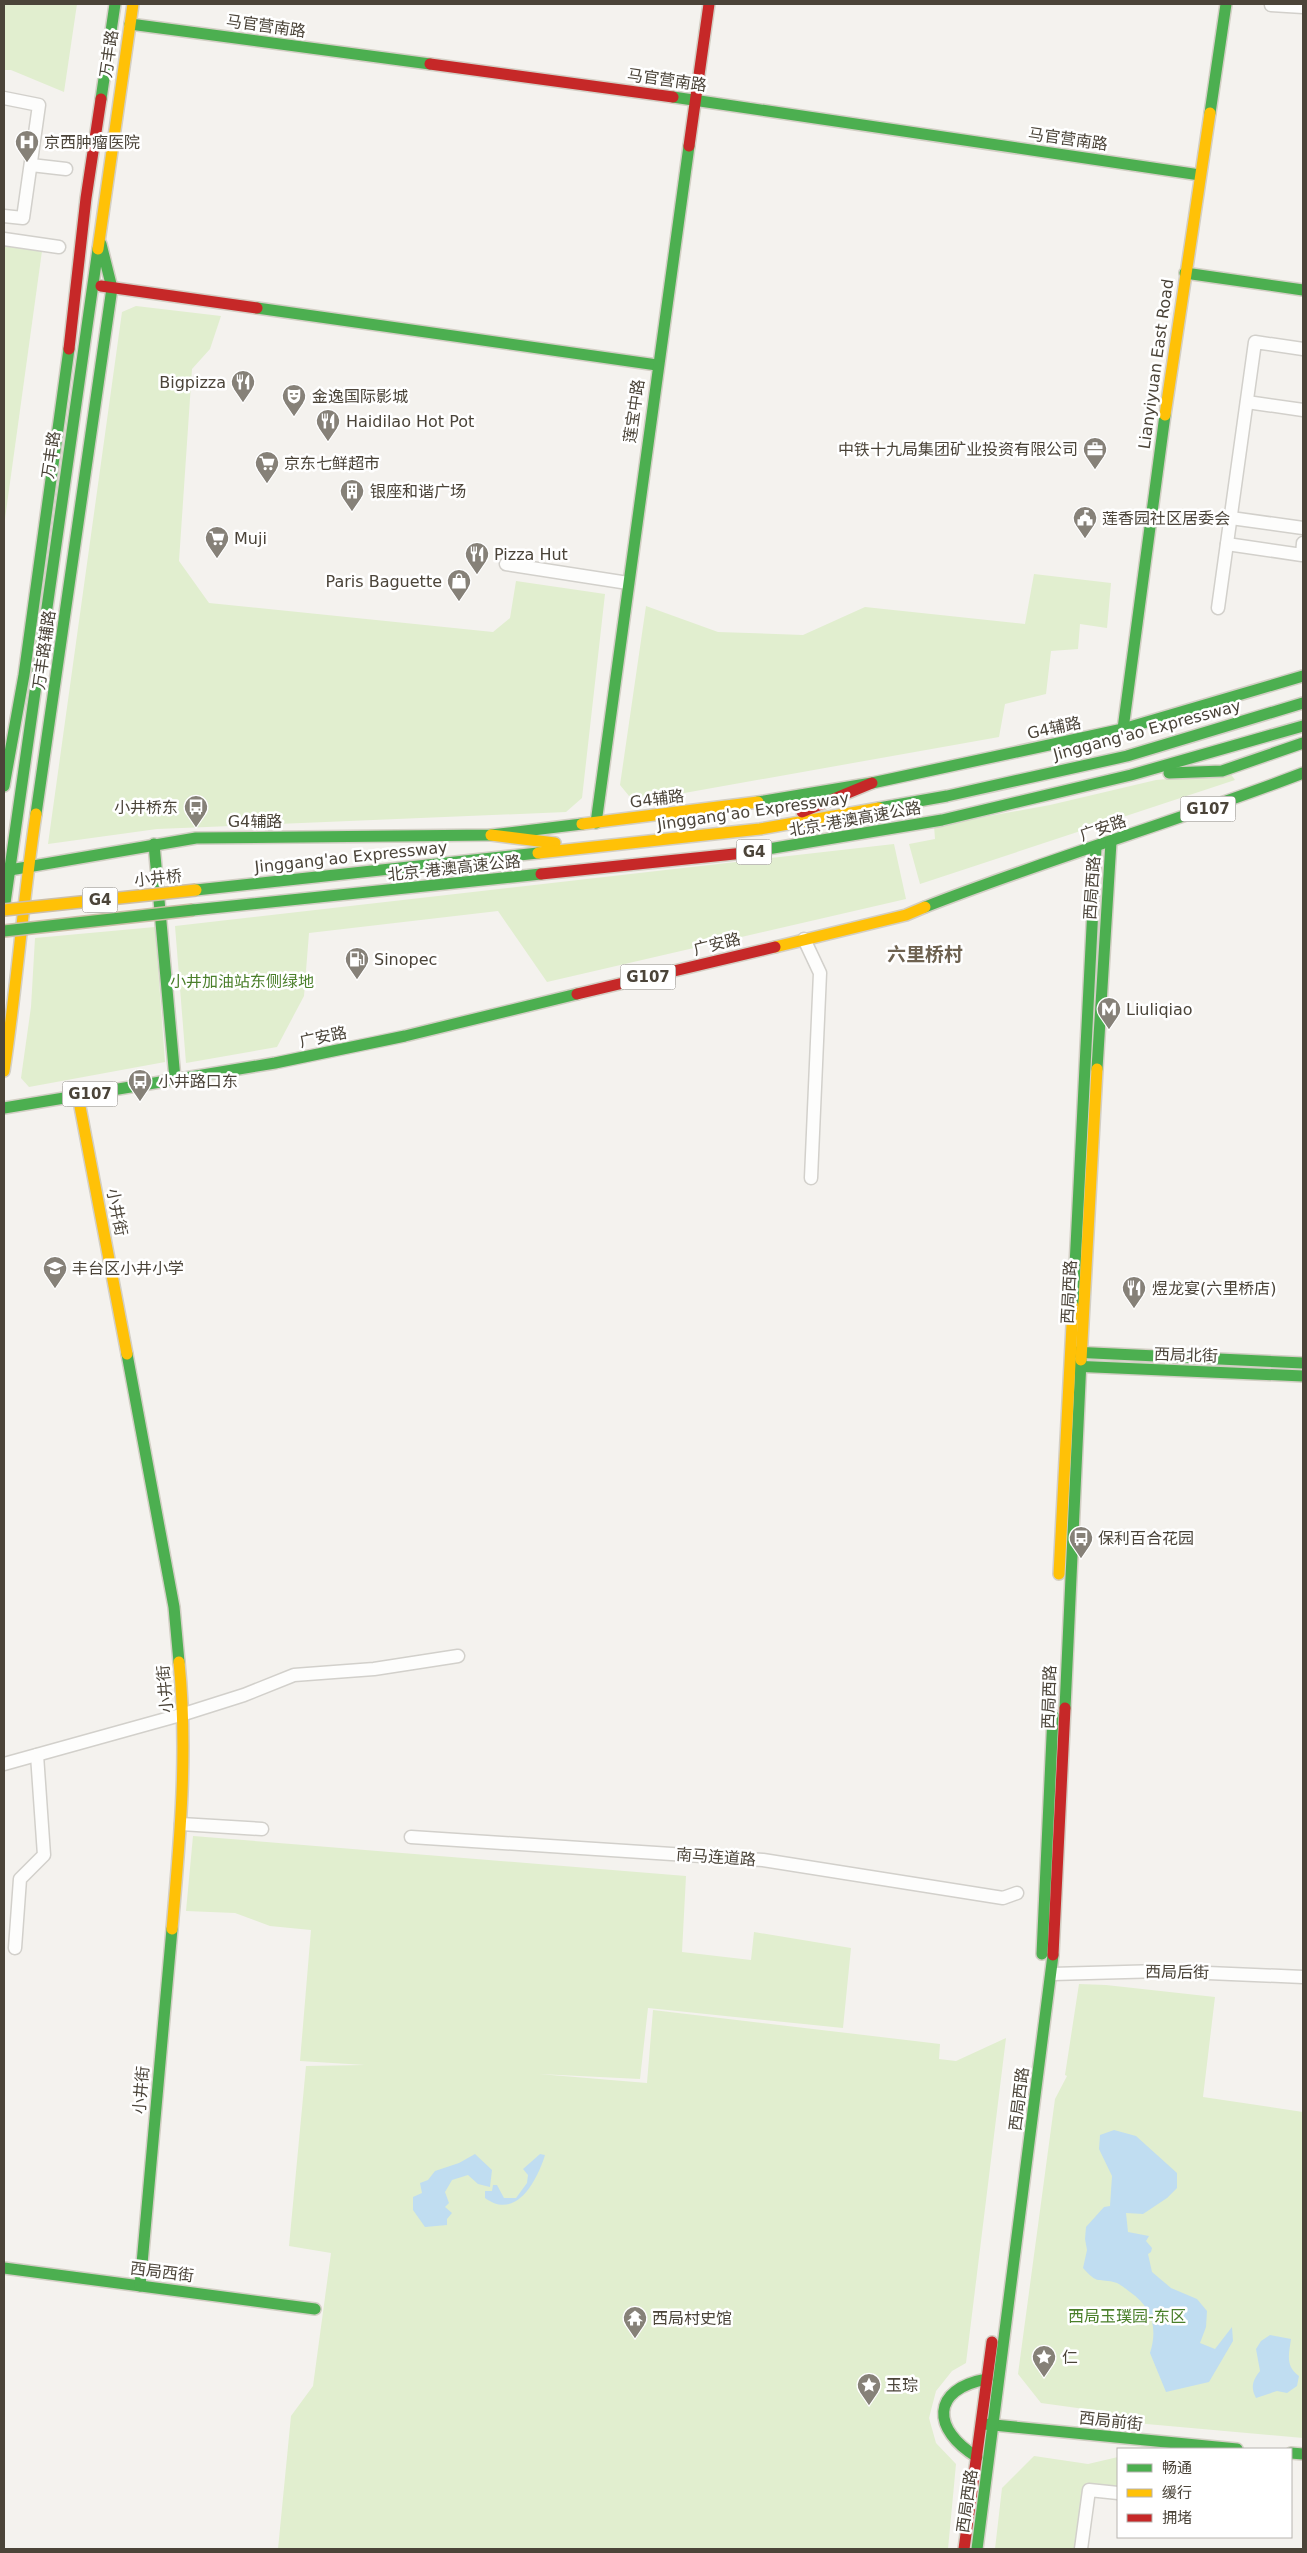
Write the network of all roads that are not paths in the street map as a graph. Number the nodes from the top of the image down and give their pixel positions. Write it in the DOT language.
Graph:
graph roads {
  1 [pos="115,4"];
  2 [pos="133,4"];
  3 [pos="709,4"];
  4 [pos="1226,4"];
  5 [pos="1271,6"];
  6 [pos="1303,7"];
  7 [pos="130,24"];
  8 [pos="4,98"];
  9 [pos="695,100"];
  10 [pos="31,165"];
  11 [pos="66,169"];
  12 [pos="1200,175"];
  13 [pos="4,216"];
  14 [pos="99,235"];
  15 [pos="4,239"];
  16 [pos="59,247"];
  17 [pos="1185,273"];
  18 [pos="92,284"];
  19 [pos="112,288"];
  20 [pos="1303,290"];
  21 [pos="1303,349"];
  22 [pos="657,365"];
  23 [pos="1247,402"];
  24 [pos="1303,410"];
  25 [pos="1231,518"];
  26 [pos="1303,528"];
  27 [pos="1303,543"];
  28 [pos="1227,544"];
  29 [pos="506,564"];
  30 [pos="628,583"];
  31 [pos="1218,608"];
  32 [pos="1303,676"];
  33 [pos="1303,703"];
  34 [pos="1303,726"];
  35 [pos="1123,729"];
  36 [pos="1303,743"];
  37 [pos="1303,773"];
  38 [pos="1131,775"];
  39 [pos="872,783"];
  40 [pos="4,786"];
  41 [pos="596,823"];
  42 [pos="760,829"];
  43 [pos="491,835"];
  44 [pos="1111,842"];
  45 [pos="154,844"];
  46 [pos="1096,847"];
  47 [pos="593,848"];
  48 [pos="28,866"];
  49 [pos="7,870"];
  50 [pos="196,890"];
  51 [pos="4,910"];
  52 [pos="4,932"];
  53 [pos="804,939"];
  54 [pos="4,1072"];
  55 [pos="175,1079"];
  56 [pos="78,1096"];
  57 [pos="4,1108"];
  58 [pos="811,1178"];
  59 [pos="1069,1352"];
  60 [pos="1083,1352"];
  61 [pos="1303,1363"];
  62 [pos="1068,1366"];
  63 [pos="1082,1367"];
  64 [pos="1303,1376"];
  65 [pos="458,1656"];
  66 [pos="184,1714"];
  67 [pos="36,1755"];
  68 [pos="4,1764"];
  69 [pos="181,1824"];
  70 [pos="262,1829"];
  71 [pos="411,1838"];
  72 [pos="1017,1893"];
  73 [pos="15,1948"];
  74 [pos="1052,1974"];
  75 [pos="1303,1977"];
  76 [pos="4,2268"];
  77 [pos="140,2286"];
  78 [pos="315,2308"];
  79 [pos="987,2379"];
  80 [pos="981,2424"];
  81 [pos="994,2426"];
  82 [pos="1190,2448"];
  83 [pos="977,2457"];
  84 [pos="1117,2493"];
  85 [pos="964,2549"];
  86 [pos="977,2549"];
  87 [pos="1081,2549"];
  1 -- 40 [label="main road, 万丰路"];
  2 -- 7 [label="main road, 万丰路"];
  3 -- 9 [label="main road, 莲宝中路"];
  4 -- 12 [label="main road, Lianyiyuan East Road"];
  5 -- 6 [label="street"];
  7 -- 9 [label="main road, 马官营南路"];
  7 -- 14 [label="main road, 万丰路"];
  8 -- 10 [label="street"];
  9 -- 12 [label="main road, 马官营南路"];
  9 -- 22 [label="main road, 莲宝中路"];
  10 -- 11 [label="street"];
  10 -- 13 [label="street"];
  12 -- 17 [label="main road, Lianyiyuan East Road"];
  14 -- 18 [label="main road, 万丰路"];
  14 -- 19 [label="main road, 万丰路辅路"];
  15 -- 16 [label="street"];
  17 -- 20 [label="main road"];
  17 -- 35 [label="main road, Lianyiyuan East Road"];
  18 -- 19 [label="main road"];
  18 -- 49 [label="main road, 万丰路"];
  19 -- 22 [label="main road"];
  19 -- 48 [label="main road, 万丰路辅路"];
  21 -- 23 [label="street"];
  22 -- 30 [label="main road, 莲宝中路"];
  23 -- 24 [label="street"];
  23 -- 25 [label="street"];
  25 -- 26 [label="street"];
  25 -- 28 [label="street"];
  27 -- 28 [label="street"];
  28 -- 31 [label="street"];
  29 -- 30 [label="street"];
  30 -- 41 [label="main road, 莲宝中路"];
  32 -- 35 [label="main road, G4辅路"];
  33 -- 42 [label="main road, Jinggang'ao Expressway / G4"];
  34 -- 38 [label="main road, 北京-港澳高速公路 / G4"];
  35 -- 39 [label="main road, G4辅路"];
  36 -- 38 [label="main road"];
  37 -- 44 [label="main road, 广安路 / G107"];
  38 -- 52 [label="main road, 北京-港澳高速公路 / G4, bridge"];
  39 -- 41 [label="main road, G4辅路"];
  39 -- 42 [label="main road"];
  41 -- 43 [label="main road, G4辅路"];
  42 -- 47 [label="main road, Jinggang'ao Expressway / G4"];
  43 -- 45 [label="main road, G4辅路"];
  43 -- 47 [label="main road"];
  44 -- 46 [label="main road, 广安路 / G107"];
  44 -- 60 [label="main road, 西局西路"];
  45 -- 48 [label="main road, G4辅路"];
  45 -- 55 [label="main road"];
  46 -- 53 [label="main road, 广安路 / G107"];
  46 -- 59 [label="main road, 西局西路"];
  47 -- 50 [label="main road, Jinggang'ao Expressway / G4"];
  48 -- 49 [label="main road, G4辅路"];
  48 -- 54 [label="main road, 万丰路辅路"];
  49 -- 51 [label="main road, 万丰路"];
  50 -- 51 [label="main road, 小井桥 / G4, bridge"];
  53 -- 55 [label="main road, 广安路 / G107"];
  53 -- 58 [label="street"];
  55 -- 56 [label="main road, 广安路 / G107"];
  56 -- 57 [label="main road, 广安路 / G107"];
  56 -- 66 [label="main road, 小井街"];
  59 -- 60 [label="main road, 西局北街"];
  59 -- 62 [label="main road, 西局西路"];
  60 -- 61 [label="main road, 西局北街"];
  60 -- 63 [label="main road, 西局西路"];
  62 -- 63 [label="main road, 西局北街"];
  62 -- 79 [label="main road, 西局西路"];
  63 -- 64 [label="main road, 西局北街"];
  63 -- 74 [label="main road, 西局西路"];
  65 -- 66 [label="street"];
  66 -- 67 [label="street"];
  66 -- 69 [label="main road, 小井街"];
  67 -- 68 [label="street"];
  67 -- 73 [label="street"];
  69 -- 70 [label="street"];
  69 -- 77 [label="main road, 小井街"];
  71 -- 72 [label="street, 南马连道路"];
  74 -- 75 [label="street, 西局后街"];
  74 -- 81 [label="main road, 西局西路"];
  76 -- 77 [label="main road, 西局西街"];
  77 -- 78 [label="main road, 西局西街"];
  79 -- 80 [label="main road, 西局西路"];
  79 -- 83 [label="main road"];
  80 -- 81 [label="main road, 西局前街"];
  80 -- 83 [label="main road, 西局西路"];
  81 -- 82 [label="main road, 西局前街"];
  81 -- 86 [label="main road, 西局西路"];
  83 -- 85 [label="main road, 西局西路"];
  84 -- 87 [label="street"];
}
